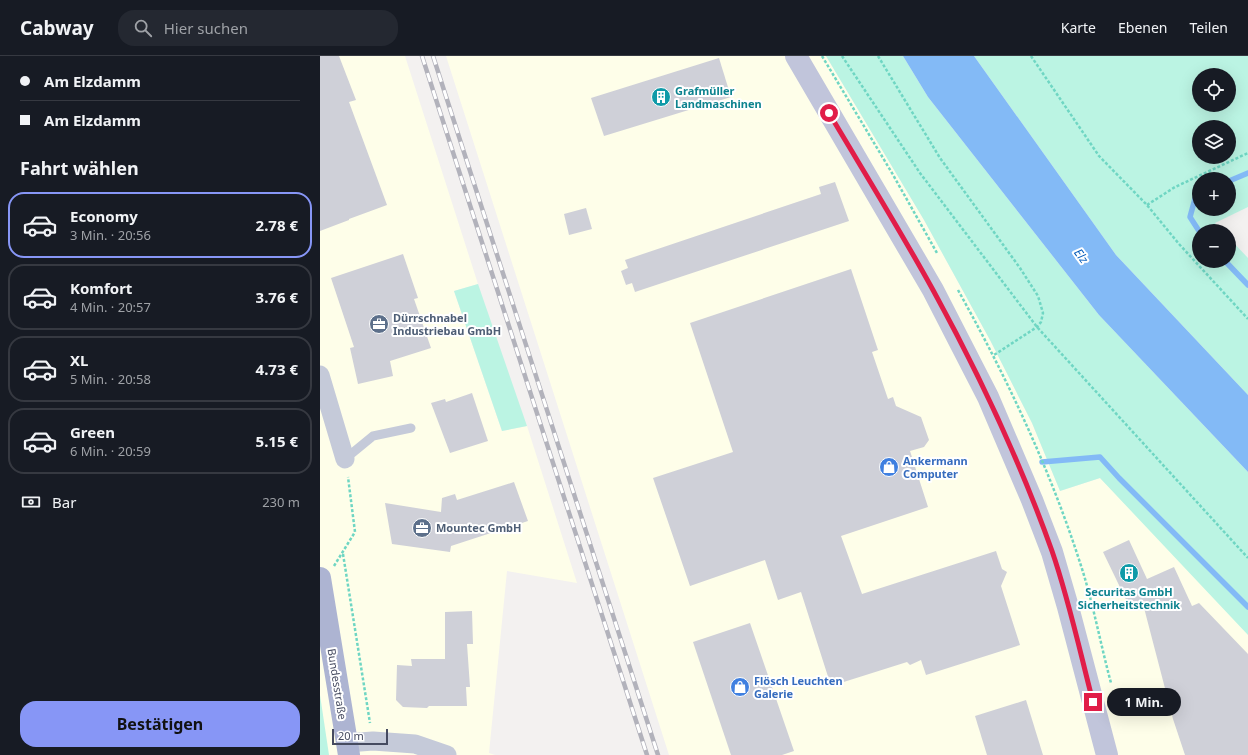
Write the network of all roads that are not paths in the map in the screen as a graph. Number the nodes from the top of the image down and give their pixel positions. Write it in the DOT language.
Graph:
graph roads {
  1 [pos="796,56"];
  2 [pos="320,375"];
  3 [pos="411,428"];
  4 [pos="345,459"];
  5 [pos="320,578"];
  6 [pos="348,749"];
  7 [pos="447,755"];
  8 [pos="1107,755"];
  1 -- 8 [label="street"];
  2 -- 4 [label="street"];
  3 -- 4 [label="lane"];
  5 -- 6 [label="main road, Bundesstraße"];
  6 -- 7 [label="street"];
}
